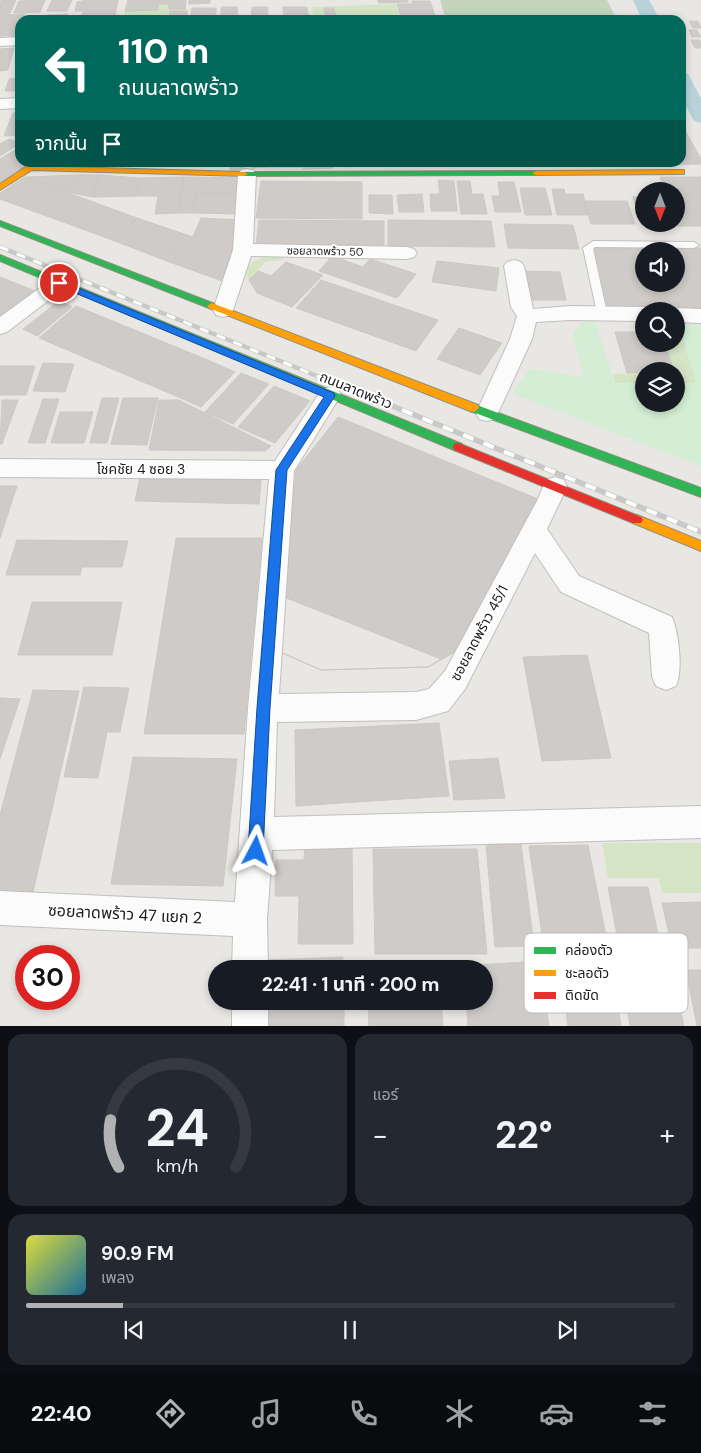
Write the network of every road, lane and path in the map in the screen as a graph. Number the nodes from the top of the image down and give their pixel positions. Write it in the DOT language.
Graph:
graph roads {
  1 [pos="15,41"];
  2 [pos="0,42"];
  3 [pos="15,103"];
  4 [pos="0,104"];
  5 [pos="681,172"];
  6 [pos="246,174"];
  7 [pos="0,188"];
  8 [pos="0,223"];
  9 [pos="694,245"];
  10 [pos="243,250"];
  11 [pos="407,253"];
  12 [pos="0,258"];
  13 [pos="514,266"];
  14 [pos="59,283"];
  15 [pos="223,310"];
  16 [pos="602,314"];
  17 [pos="635,314"];
  18 [pos="685,315"];
  19 [pos="527,316"];
  20 [pos="701,316"];
  21 [pos="0,327"];
  22 [pos="330,396"];
  23 [pos="487,412"];
  24 [pos="0,468"];
  25 [pos="282,470"];
  26 [pos="555,486"];
  27 [pos="701,493"];
  28 [pos="534,530"];
  29 [pos="701,546"];
  30 [pos="666,677"];
  31 [pos="263,708"];
  32 [pos="701,822"];
  33 [pos="257,834"];
  34 [pos="0,908"];
  35 [pos="250,920"];
  36 [pos="250,960"];
  37 [pos="250,1010"];
  38 [pos="250,1026"];
  1 -- 2 [label="street"];
  3 -- 4 [label="street"];
  5 -- 6 [label="main road"];
  6 -- 7 [label="main road"];
  6 -- 10 [label="street"];
  8 -- 15 [label="main road, ถนนลาดพร้าว"];
  9 -- 16 [label="lane"];
  10 -- 11 [label="street, ซอยลาดพร้าว 50"];
  10 -- 15 [label="street"];
  12 -- 14 [label="main road, ถนนลาดพร้าว"];
  13 -- 19 [label="street"];
  14 -- 21 [label="street"];
  14 -- 22 [label="main road, ถนนลาดพร้าว"];
  15 -- 23 [label="main road, ถนนลาดพร้าว"];
  16 -- 17 [label="street"];
  16 -- 19 [label="street"];
  18 -- 20 [label="street"];
  19 -- 23 [label="street"];
  22 -- 25 [label="street"];
  22 -- 26 [label="main road, ถนนลาดพร้าว"];
  23 -- 27 [label="main road, ถนนลาดพร้าว"];
  24 -- 25 [label="street, โชคชัย 4 ซอย 3"];
  25 -- 31 [label="street"];
  26 -- 28 [label="street, ซอยลาดพร้าว 45/1"];
  26 -- 29 [label="main road, ถนนลาดพร้าว"];
  28 -- 30 [label="street"];
  28 -- 31 [label="street, ซอยลาดพร้าว 45/1"];
  31 -- 33 [label="street"];
  32 -- 33 [label="street"];
  33 -- 35 [label="street"];
  34 -- 35 [label="street, ซอยลาดพร้าว 47 แยก 2"];
  35 -- 36 [label="street"];
  37 -- 38 [label="street"];
}
